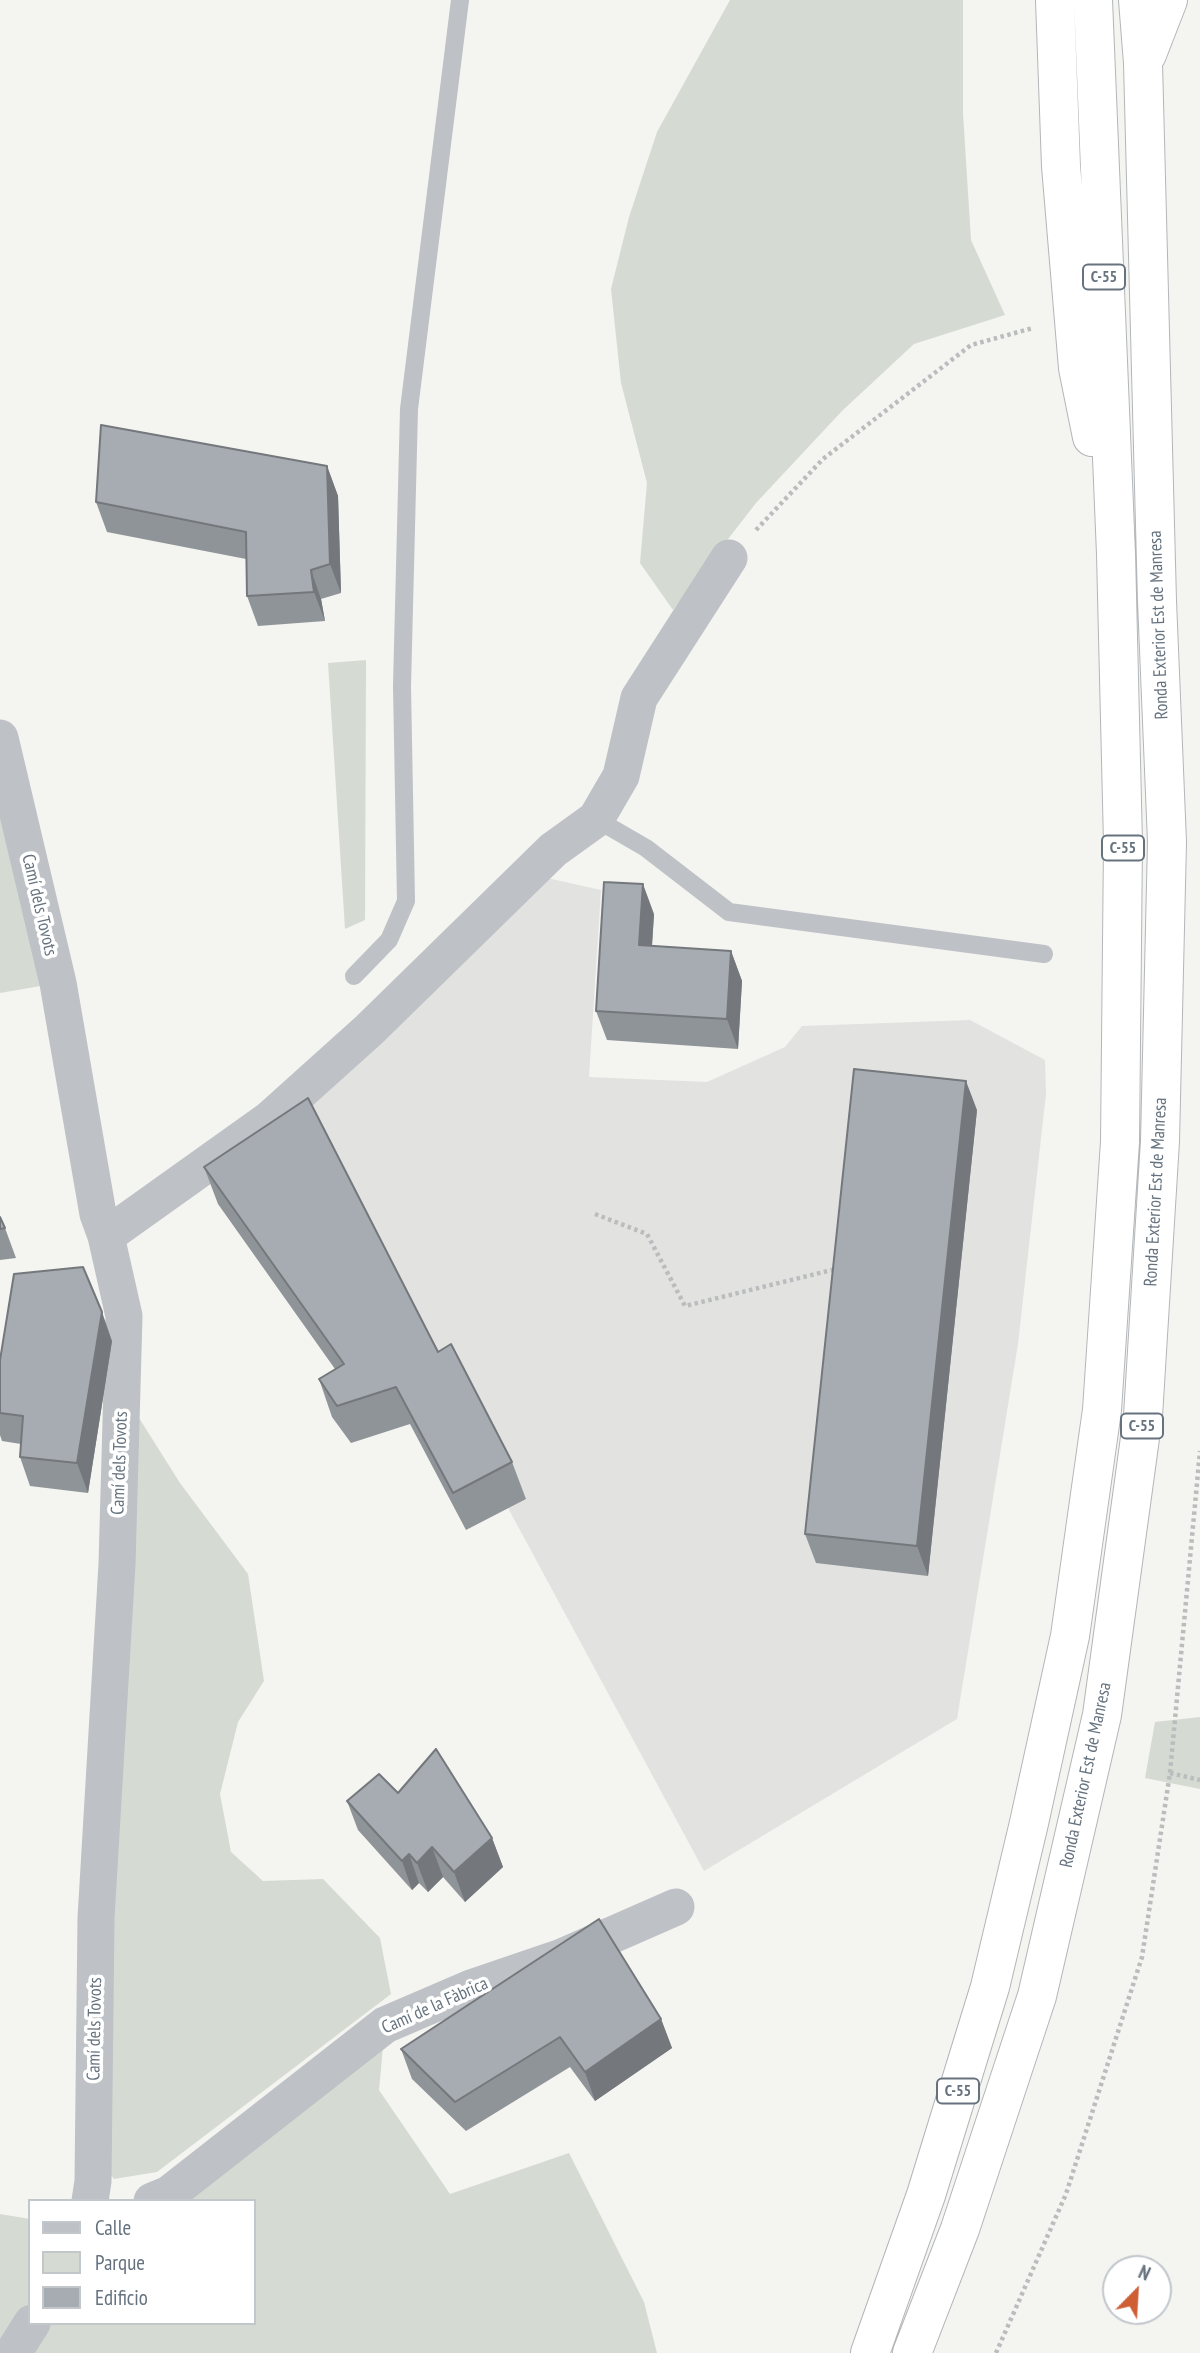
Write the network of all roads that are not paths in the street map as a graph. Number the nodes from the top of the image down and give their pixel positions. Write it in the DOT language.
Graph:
graph roads {
  1 [pos="460,0"];
  2 [pos="1055,0"];
  3 [pos="1093,0"];
  4 [pos="1138,0"];
  5 [pos="1168,0"];
  6 [pos="1143,63"];
  7 [pos="1116,554"];
  8 [pos="729,558"];
  9 [pos="0,738"];
  10 [pos="596,820"];
  11 [pos="1045,954"];
  12 [pos="354,976"];
  13 [pos="106,1236"];
  14 [pos="676,1907"];
  15 [pos="90,2199"];
  16 [pos="157,2199"];
  17 [pos="31,2325"];
  18 [pos="13,2353"];
  19 [pos="870,2353"];
  20 [pos="912,2353"];
  1 -- 12 [label="lane"];
  2 -- 7 [label="highway"];
  3 -- 7 [label="highway, C-55"];
  4 -- 6 [label="highway, Ronda Exterior Est de Manresa / C-55"];
  5 -- 6 [label="highway"];
  6 -- 20 [label="highway, Ronda Exterior Est de Manresa / C-55"];
  7 -- 19 [label="highway, C-55"];
  8 -- 10 [label="street"];
  9 -- 13 [label="street, Camí dels Tovots"];
  10 -- 11 [label="lane"];
  10 -- 13 [label="street"];
  13 -- 15 [label="street, Camí dels Tovots"];
  14 -- 16 [label="street, Camí de la Fàbrica"];
  17 -- 18 [label="street"];
}
